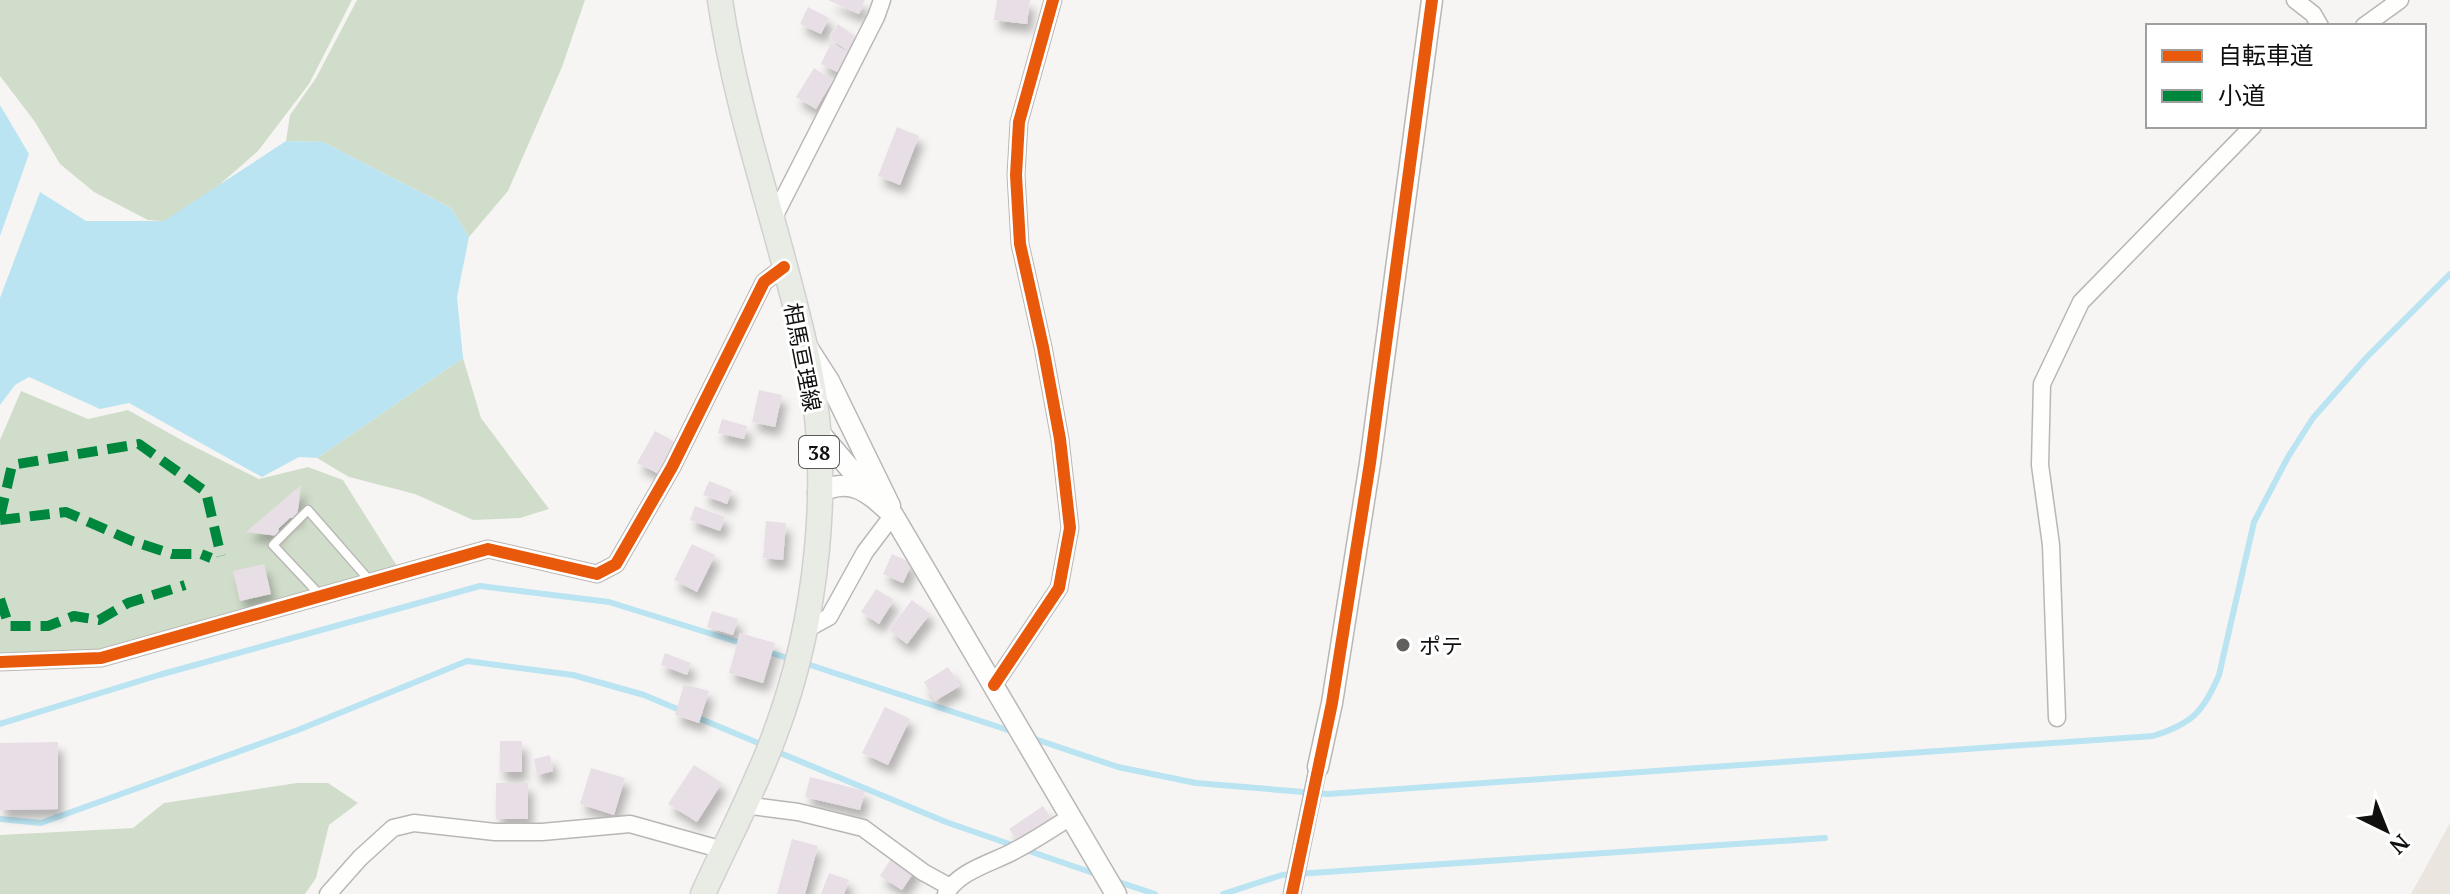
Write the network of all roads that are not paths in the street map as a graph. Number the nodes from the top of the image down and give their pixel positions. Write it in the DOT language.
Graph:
graph roads {
  1 [pos="720,0"];
  2 [pos="882,0"];
  3 [pos="1053,0"];
  4 [pos="1432,0"];
  5 [pos="2295,0"];
  6 [pos="2400,0"];
  7 [pos="2319,24"];
  8 [pos="2367,24"];
  9 [pos="2251,128"];
  10 [pos="773,219"];
  11 [pos="784,267"];
  12 [pos="803,340"];
  13 [pos="817,430"];
  14 [pos="818,493"];
  15 [pos="871,493"];
  16 [pos="893,515"];
  17 [pos="370,581"];
  18 [pos="320,595"];
  19 [pos="805,630"];
  20 [pos="0,662"];
  21 [pos="994,685"];
  22 [pos="2057,718"];
  23 [pos="1318,767"];
  24 [pos="744,805"];
  25 [pos="1072,816"];
  26 [pos="723,850"];
  27 [pos="948,890"];
  28 [pos="328,894"];
  29 [pos="703,894"];
  30 [pos="1116,894"];
  31 [pos="1292,894"];
  1 -- 10 [label="main road, 相馬亘理線 / 38"];
  2 -- 10 [label="street"];
  3 -- 21 [label="street"];
  4 -- 23 [label="street"];
  5 -- 7 [label="street"];
  6 -- 8 [label="street"];
  9 -- 22 [label="street"];
  10 -- 11 [label="main road, 相馬亘理線 / 38"];
  11 -- 12 [label="main road, 相馬亘理線 / 38"];
  11 -- 17 [label="street"];
  12 -- 13 [label="main road, 相馬亘理線 / 38"];
  12 -- 16 [label="street"];
  13 -- 14 [label="main road, 相馬亘理線 / 38"];
  13 -- 15 [label="street"];
  14 -- 15 [label="street"];
  14 -- 19 [label="main road, 相馬亘理線 / 38"];
  15 -- 16 [label="street"];
  16 -- 19 [label="street"];
  16 -- 21 [label="street"];
  17 -- 18 [label="street"];
  17 -- 18 [label="lane"];
  18 -- 20 [label="street"];
  19 -- 24 [label="main road, 相馬亘理線 / 38"];
  21 -- 25 [label="street"];
  23 -- 31 [label="street"];
  24 -- 26 [label="main road, 相馬亘理線 / 38"];
  24 -- 27 [label="street"];
  25 -- 27 [label="street"];
  25 -- 30 [label="street"];
  26 -- 28 [label="street"];
  26 -- 29 [label="main road, 相馬亘理線 / 38"];
}
